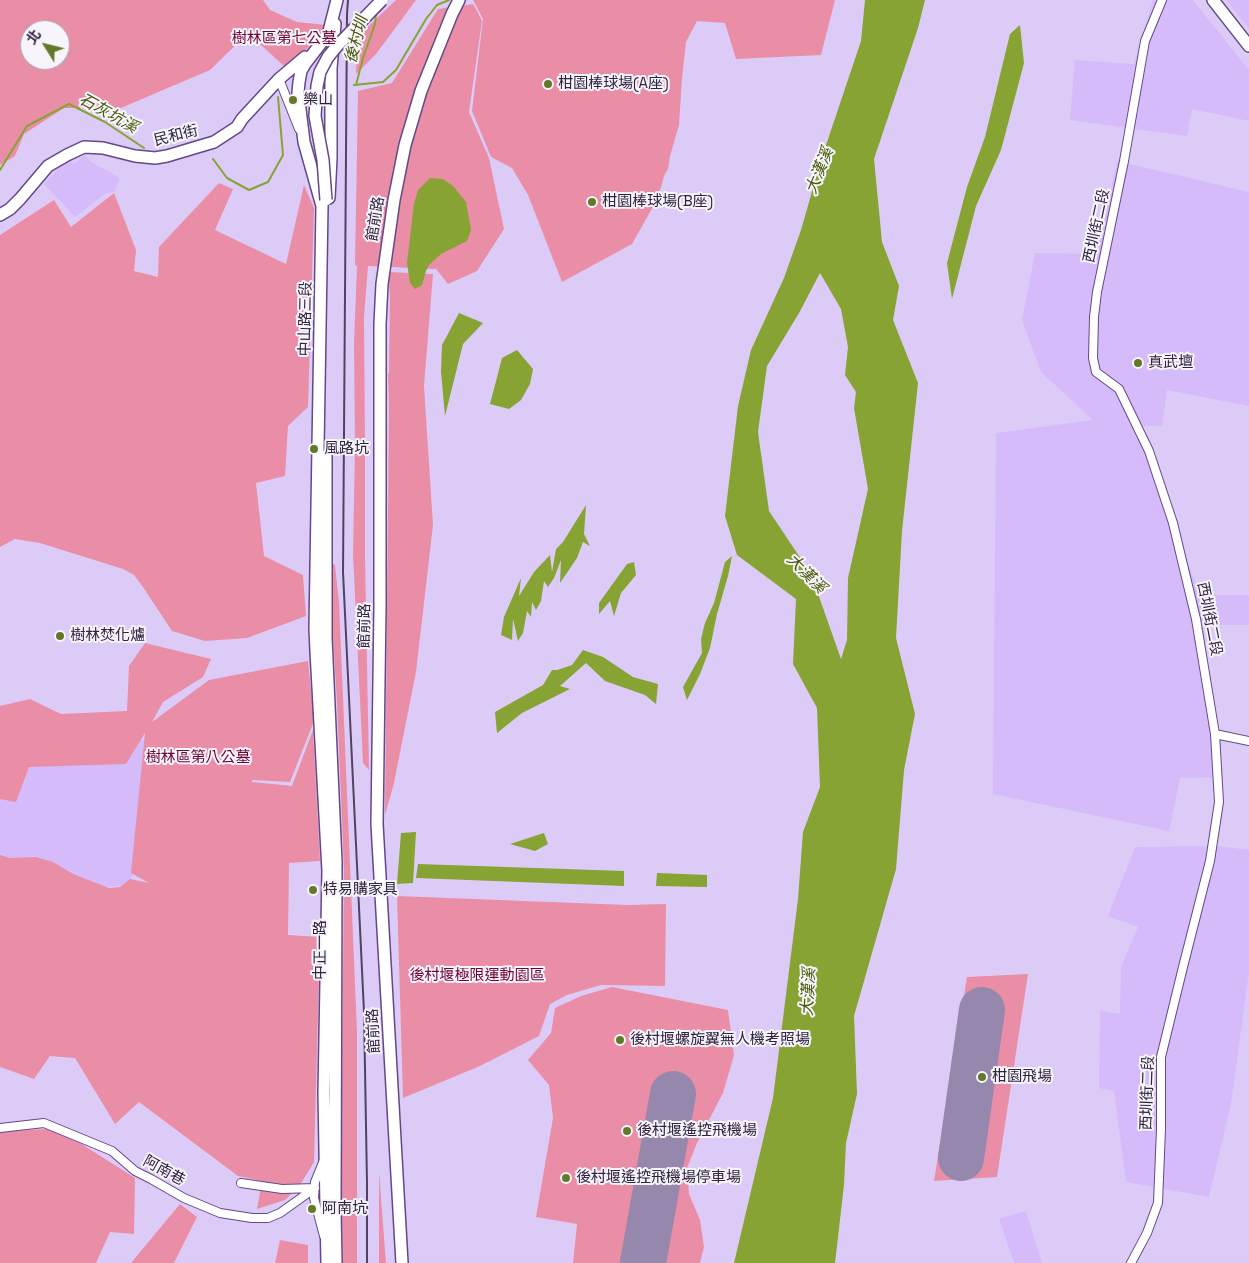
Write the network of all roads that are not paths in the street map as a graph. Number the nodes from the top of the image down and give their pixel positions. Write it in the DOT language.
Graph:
graph roads {
  1 [pos="337,0"];
  2 [pos="382,0"];
  3 [pos="459,0"];
  4 [pos="1162,0"];
  5 [pos="1213,0"];
  6 [pos="318,46"];
  7 [pos="1249,46"];
  8 [pos="280,79"];
  9 [pos="304,142"];
  10 [pos="326,204"];
  11 [pos="0,215"];
  12 [pos="326,638"];
  13 [pos="316,651"];
  14 [pos="1216,734"];
  15 [pos="1249,741"];
  16 [pos="0,1128"];
  17 [pos="330,1155"];
  18 [pos="241,1183"];
  19 [pos="315,1188"];
  20 [pos="331,1243"];
  21 [pos="327,1263"];
  22 [pos="336,1263"];
  23 [pos="402,1263"];
  24 [pos="1131,1263"];
  1 -- 6 [label="main road, 中山路三段"];
  1 -- 10 [label="main road, 中山路三段"];
  2 -- 10 [label="main road, bridge"];
  3 -- 23 [label="main road, 館前路"];
  4 -- 14 [label="street, 西圳街二段"];
  5 -- 7 [label="main road"];
  6 -- 8 [label="main road, 民和街"];
  6 -- 9 [label="main road, 中山路三段"];
  8 -- 9 [label="street"];
  8 -- 11 [label="main road, 民和街"];
  9 -- 10 [label="main road, 中山路三段"];
  10 -- 12 [label="main road, 中山路三段"];
  10 -- 13 [label="main road, 中山路三段"];
  12 -- 17 [label="main road, 中正一路"];
  13 -- 17 [label="main road, 中正一路"];
  14 -- 15 [label="street"];
  14 -- 24 [label="street, 西圳街二段"];
  16 -- 19 [label="street, 阿南巷"];
  17 -- 19 [label="street"];
  17 -- 20 [label="main road, 中正一路"];
  18 -- 19 [label="street"];
  19 -- 20 [label="street"];
  20 -- 21 [label="main road, 中正一路"];
  20 -- 22 [label="main road, 中正一路"];
}
